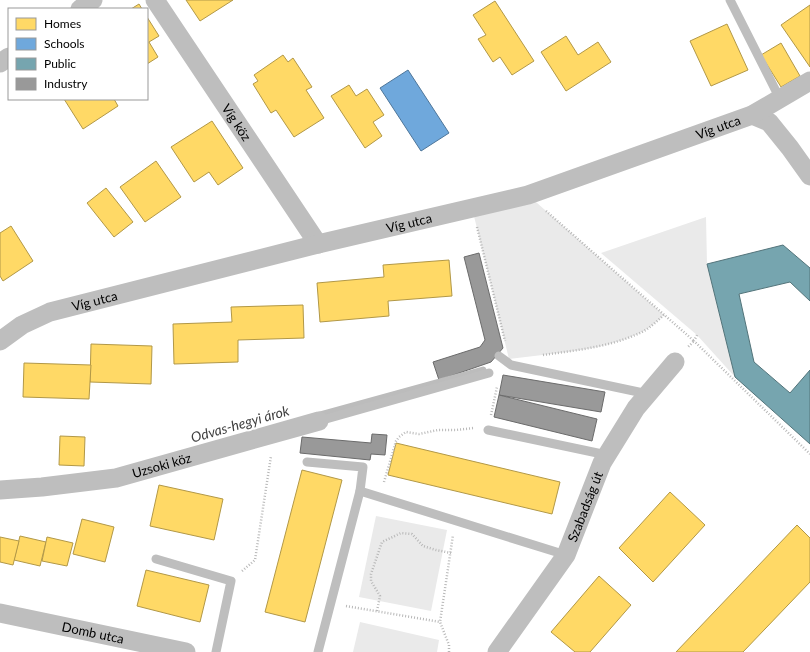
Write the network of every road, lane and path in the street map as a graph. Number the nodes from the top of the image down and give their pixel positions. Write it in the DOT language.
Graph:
graph roads {
  1 [pos="93,0"];
  2 [pos="156,0"];
  3 [pos="730,0"];
  4 [pos="81,8"];
  5 [pos="810,81"];
  6 [pos="780,99"];
  7 [pos="752,115"];
  8 [pos="810,176"];
  9 [pos="528,195"];
  10 [pos="472,208"];
  11 [pos="318,244"];
  12 [pos="664,315"];
  13 [pos="697,335"];
  14 [pos="694,340"];
  15 [pos="0,341"];
  16 [pos="506,344"];
  17 [pos="541,355"];
  18 [pos="499,356"];
  19 [pos="675,362"];
  20 [pos="489,372"];
  21 [pos="495,393"];
  22 [pos="648,394"];
  23 [pos="318,421"];
  24 [pos="488,430"];
  25 [pos="274,434"];
  26 [pos="810,454"];
  27 [pos="607,455"];
  28 [pos="307,462"];
  29 [pos="0,490"];
  30 [pos="360,491"];
  31 [pos="378,497"];
  32 [pos="456,521"];
  33 [pos="451,553"];
  34 [pos="566,555"];
  35 [pos="156,559"];
  36 [pos="231,581"];
  37 [pos="331,603"];
  38 [pos="377,611"];
  39 [pos="0,613"];
  40 [pos="440,622"];
  41 [pos="186,652"];
  42 [pos="216,652"];
  43 [pos="318,652"];
  44 [pos="449,652"];
  45 [pos="497,652"];
  1 -- 4 [label="street"];
  2 -- 11 [label="street, Víg köz"];
  3 -- 6 [label="lane"];
  5 -- 6 [label="street, Víg utca"];
  6 -- 7 [label="street, Víg utca"];
  7 -- 8 [label="street"];
  7 -- 9 [label="street, Víg utca"];
  9 -- 10 [label="street, Víg utca"];
  9 -- 12 [label="path"];
  10 -- 11 [label="street, Víg utca"];
  10 -- 16 [label="path"];
  11 -- 15 [label="street, Víg utca"];
  12 -- 14 [label="path"];
  12 -- 17 [label="path"];
  13 -- 14 [label="path"];
  14 -- 26 [label="path"];
  18 -- 22 [label="lane"];
  19 -- 22 [label="street, Szabadság út"];
  20 -- 23 [label="lane"];
  21 -- 24 [label="path"];
  22 -- 27 [label="street, Szabadság út"];
  23 -- 25 [label="street, Uzsoki köz"];
  24 -- 27 [label="lane"];
  24 -- 31 [label="path"];
  25 -- 29 [label="street, Uzsoki köz"];
  25 -- 36 [label="path"];
  27 -- 34 [label="street, Szabadság út"];
  28 -- 30 [label="lane"];
  30 -- 31 [label="lane"];
  30 -- 37 [label="lane"];
  31 -- 32 [label="lane"];
  32 -- 33 [label="path"];
  32 -- 34 [label="lane"];
  33 -- 38 [label="path"];
  33 -- 40 [label="path"];
  34 -- 45 [label="street, Szabadság út"];
  35 -- 36 [label="lane"];
  36 -- 42 [label="lane"];
  37 -- 38 [label="path"];
  37 -- 43 [label="lane"];
  38 -- 40 [label="path"];
  39 -- 41 [label="street, Domb utca"];
  40 -- 44 [label="path"];
}
